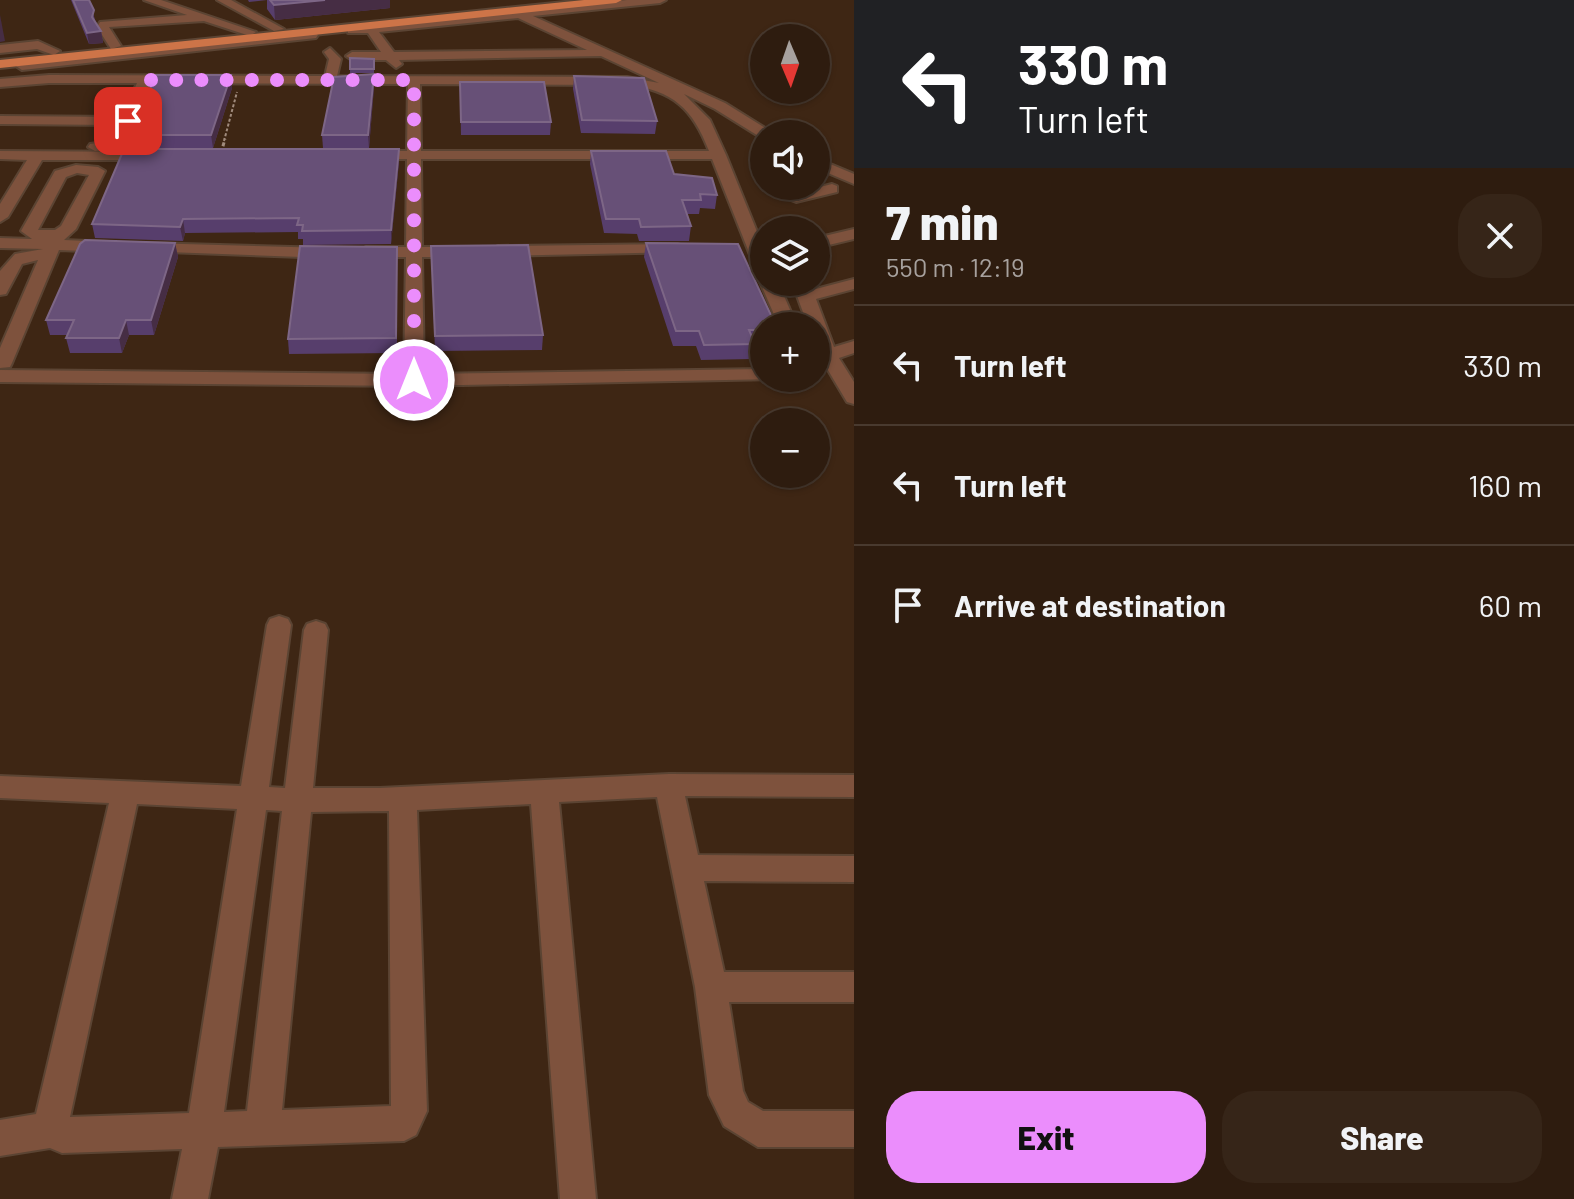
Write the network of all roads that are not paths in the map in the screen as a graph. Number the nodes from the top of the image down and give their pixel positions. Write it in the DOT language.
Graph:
graph roads {
  1 [pos="150,0"];
  2 [pos="223,0"];
  3 [pos="556,0"];
  4 [pos="616,0"];
  5 [pos="660,0"];
  6 [pos="264,4"];
  7 [pos="512,7"];
  8 [pos="576,8"];
  9 [pos="241,9"];
  10 [pos="199,19"];
  11 [pos="278,29"];
  12 [pos="371,29"];
  13 [pos="236,30"];
  14 [pos="250,32"];
  15 [pos="562,33"];
  16 [pos="491,36"];
  17 [pos="418,40"];
  18 [pos="113,45"];
  19 [pos="0,49"];
  20 [pos="54,51"];
  21 [pos="330,52"];
  22 [pos="602,53"];
  23 [pos="352,56"];
  24 [pos="390,56"];
  25 [pos="0,57"];
  26 [pos="0,66"];
  27 [pos="145,80"];
  28 [pos="330,80"];
  29 [pos="415,80"];
  30 [pos="4,92"];
  31 [pos="0,120"];
  32 [pos="750,125"];
  33 [pos="126,127"];
  34 [pos="0,134"];
  35 [pos="0,146"];
  36 [pos="0,155"];
  37 [pos="37,155"];
  38 [pos="353,155"];
  39 [pos="412,155"];
  40 [pos="719,155"];
  41 [pos="177,156"];
  42 [pos="830,169"];
  43 [pos="854,180"];
  44 [pos="0,217"];
  45 [pos="854,234"];
  46 [pos="830,240"];
  47 [pos="0,243"];
  48 [pos="53,245"];
  49 [pos="693,248"];
  50 [pos="415,252"];
  51 [pos="750,252"];
  52 [pos="854,284"];
  53 [pos="830,286"];
  54 [pos="0,290"];
  55 [pos="854,347"];
  56 [pos="830,354"];
  57 [pos="830,358"];
  58 [pos="1,370"];
  59 [pos="750,375"];
  60 [pos="414,380"];
  61 [pos="854,398"];
  62 [pos="279,625"];
  63 [pos="316,630"];
  64 [pos="669,785"];
  65 [pos="854,786"];
  66 [pos="0,787"];
  67 [pos="544,790"];
  68 [pos="125,793"];
  69 [pos="403,798"];
  70 [pos="253,799"];
  71 [pos="298,800"];
  72 [pos="686,868"];
  73 [pos="854,869"];
  74 [pos="711,987"];
  75 [pos="854,987"];
  76 [pos="55,1129"];
  77 [pos="854,1129"];
  78 [pos="204,1130"];
  79 [pos="262,1130"];
  80 [pos="0,1138"];
  81 [pos="190,1199"];
  82 [pos="578,1199"];
  1 -- 10 [label="street"];
  2 -- 9 [label="street"];
  3 -- 7 [label="main road"];
  4 -- 7 [label="main road"];
  5 -- 8 [label="street"];
  6 -- 9 [label="street"];
  7 -- 8 [label="street"];
  7 -- 11 [label="main road"];
  7 -- 15 [label="street"];
  7 -- 16 [label="street"];
  7 -- 26 [label="main road"];
  8 -- 15 [label="street"];
  9 -- 11 [label="street"];
  10 -- 13 [label="street"];
  10 -- 18 [label="street"];
  11 -- 14 [label="main road"];
  12 -- 17 [label="street"];
  12 -- 24 [label="street"];
  12 -- 26 [label="street"];
  13 -- 14 [label="street"];
  13 -- 18 [label="street"];
  14 -- 18 [label="main road"];
  15 -- 22 [label="street"];
  16 -- 17 [label="street"];
  16 -- 17 [label="street"];
  16 -- 22 [label="street"];
  17 -- 24 [label="street"];
  17 -- 29 [label="street"];
  18 -- 20 [label="main road"];
  19 -- 20 [label="street"];
  20 -- 25 [label="main road"];
  21 -- 28 [label="street"];
  22 -- 32 [label="street"];
  23 -- 24 [label="street"];
  24 -- 29 [label="street"];
  27 -- 28 [label="street"];
  27 -- 30 [label="street"];
  27 -- 33 [label="street"];
  28 -- 29 [label="street"];
  29 -- 39 [label="street"];
  29 -- 40 [label="street"];
  31 -- 33 [label="street"];
  33 -- 34 [label="street"];
  33 -- 35 [label="street"];
  36 -- 37 [label="street"];
  37 -- 41 [label="street"];
  37 -- 44 [label="street"];
  38 -- 39 [label="street"];
  39 -- 40 [label="street"];
  39 -- 50 [label="street"];
  40 -- 51 [label="street"];
  42 -- 43 [label="street"];
  45 -- 46 [label="street"];
  47 -- 48 [label="street"];
  48 -- 48 [label="street"];
  48 -- 50 [label="street"];
  48 -- 54 [label="street"];
  48 -- 58 [label="street"];
  49 -- 50 [label="street"];
  50 -- 60 [label="street"];
  52 -- 53 [label="street"];
  55 -- 56 [label="street"];
  57 -- 61 [label="street"];
  58 -- 60 [label="street"];
  59 -- 60 [label="street"];
  62 -- 70 [label="street"];
  63 -- 71 [label="street"];
  64 -- 65 [label="street"];
  64 -- 67 [label="street"];
  64 -- 72 [label="street"];
  66 -- 68 [label="street"];
  67 -- 69 [label="street"];
  67 -- 82 [label="street"];
  68 -- 70 [label="street"];
  68 -- 76 [label="street"];
  69 -- 71 [label="street"];
  69 -- 79 [label="street"];
  70 -- 71 [label="street"];
  70 -- 78 [label="street"];
  71 -- 79 [label="street"];
  72 -- 73 [label="street"];
  72 -- 74 [label="street"];
  74 -- 75 [label="street"];
  74 -- 77 [label="street"];
  76 -- 78 [label="street"];
  76 -- 80 [label="street"];
  78 -- 79 [label="street"];
  78 -- 81 [label="street"];
}
